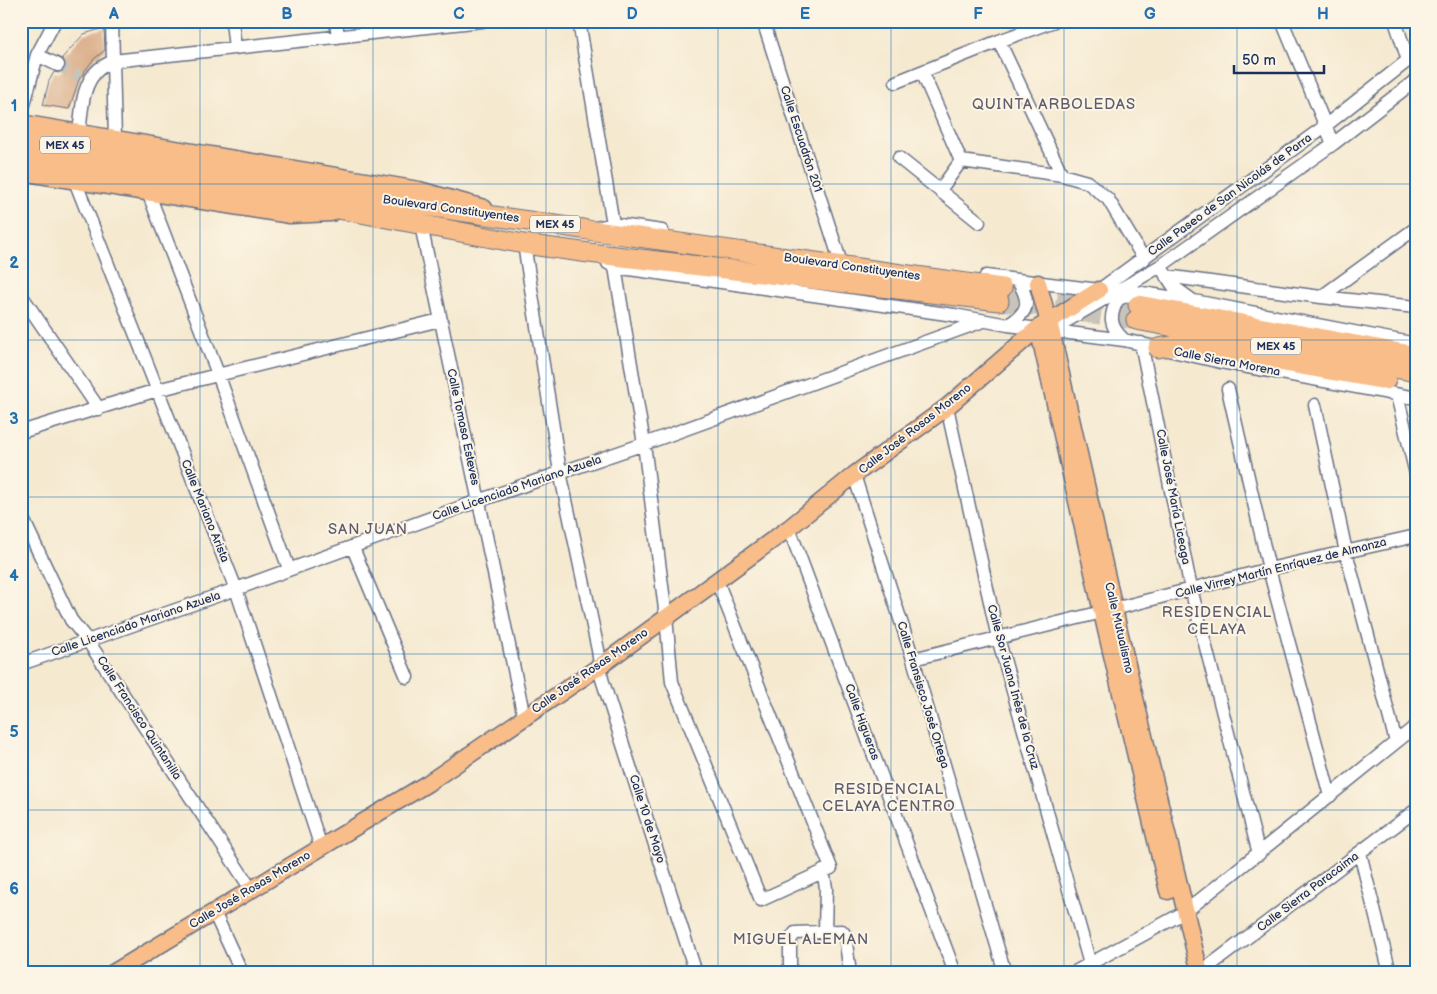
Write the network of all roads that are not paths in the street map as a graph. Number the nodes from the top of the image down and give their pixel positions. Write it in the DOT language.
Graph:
graph roads {
  1 [pos="55,21"];
  2 [pos="112,21"];
  3 [pos="232,21"];
  4 [pos="336,21"];
  5 [pos="482,21"];
  6 [pos="579,21"];
  7 [pos="763,21"];
  8 [pos="1054,21"];
  9 [pos="1282,21"];
  10 [pos="1395,21"];
  11 [pos="441,24"];
  12 [pos="338,37"];
  13 [pos="999,41"];
  14 [pos="235,48"];
  15 [pos="37,55"];
  16 [pos="1412,57"];
  17 [pos="113,61"];
  18 [pos="58,65"];
  19 [pos="922,72"];
  20 [pos="1416,80"];
  21 [pos="896,82"];
  22 [pos="21,116"];
  23 [pos="21,123"];
  24 [pos="1325,126"];
  25 [pos="79,133"];
  26 [pos="21,139"];
  27 [pos="1333,144"];
  28 [pos="108,153"];
  29 [pos="21,156"];
  30 [pos="899,158"];
  31 [pos="961,161"];
  32 [pos="21,172"];
  33 [pos="1062,175"];
  34 [pos="75,181"];
  35 [pos="940,190"];
  36 [pos="148,192"];
  37 [pos="355,212"];
  38 [pos="979,222"];
  39 [pos="613,224"];
  40 [pos="421,226"];
  41 [pos="1416,228"];
  42 [pos="588,230"];
  43 [pos="524,244"];
  44 [pos="589,253"];
  45 [pos="839,257"];
  46 [pos="1144,258"];
  47 [pos="615,267"];
  48 [pos="1164,270"];
  49 [pos="1038,283"];
  50 [pos="1006,290"];
  51 [pos="1100,290"];
  52 [pos="1118,291"];
  53 [pos="21,295"];
  54 [pos="1321,297"];
  55 [pos="1194,301"];
  56 [pos="1136,306"];
  57 [pos="1416,307"];
  58 [pos="954,315"];
  59 [pos="440,320"];
  60 [pos="983,321"];
  61 [pos="1008,326"];
  62 [pos="1046,327"];
  63 [pos="956,331"];
  64 [pos="1124,340"];
  65 [pos="1416,344"];
  66 [pos="1150,346"];
  67 [pos="1416,356"];
  68 [pos="1416,372"];
  69 [pos="218,374"];
  70 [pos="1416,385"];
  71 [pos="156,390"];
  72 [pos="1228,390"];
  73 [pos="1397,395"];
  74 [pos="1416,398"];
  75 [pos="1315,405"];
  76 [pos="947,407"];
  77 [pos="99,409"];
  78 [pos="21,432"];
  79 [pos="644,444"];
  80 [pos="560,472"];
  81 [pos="1416,474"];
  82 [pos="854,475"];
  83 [pos="478,501"];
  84 [pos="21,515"];
  85 [pos="789,528"];
  86 [pos="1416,536"];
  87 [pos="353,548"];
  88 [pos="1346,552"];
  89 [pos="289,569"];
  90 [pos="1269,569"];
  91 [pos="717,581"];
  92 [pos="236,589"];
  93 [pos="1191,589"];
  94 [pos="1108,610"];
  95 [pos="666,617"];
  96 [pos="998,638"];
  97 [pos="88,642"];
  98 [pos="913,659"];
  99 [pos="21,664"];
  100 [pos="600,666"];
  101 [pos="407,677"];
  102 [pos="524,717"];
  103 [pos="1416,726"];
  104 [pos="1396,742"];
  105 [pos="1330,796"];
  106 [pos="1416,810"];
  107 [pos="321,847"];
  108 [pos="1360,853"];
  109 [pos="1259,854"];
  110 [pos="827,869"];
  111 [pos="251,889"];
  112 [pos="214,912"];
  113 [pos="1180,915"];
  114 [pos="825,931"];
  115 [pos="1090,964"];
  116 [pos="849,966"];
  117 [pos="113,973"];
  118 [pos="242,973"];
  119 [pos="696,973"];
  120 [pos="790,973"];
  121 [pos="955,973"];
  122 [pos="1005,973"];
  123 [pos="1073,973"];
  124 [pos="1189,973"];
  125 [pos="1200,973"];
  126 [pos="1390,973"];
  1 -- 15 [label="street"];
  2 -- 17 [label="street"];
  3 -- 14 [label="street"];
  4 -- 12 [label="street"];
  5 -- 11 [label="street"];
  6 -- 39 [label="street"];
  7 -- 45 [label="street, Calle Escuadrón 201"];
  8 -- 13 [label="street"];
  9 -- 24 [label="street"];
  10 -- 16 [label="street"];
  11 -- 12 [label="street"];
  12 -- 14 [label="street"];
  13 -- 19 [label="street"];
  13 -- 33 [label="street"];
  14 -- 17 [label="street"];
  15 -- 18 [label="street"];
  15 -- 22 [label="street"];
  16 -- 24 [label="street, Calle Paseo de San Nicolás de Parra"];
  17 -- 25 [label="street"];
  17 -- 28 [label="street"];
  19 -- 21 [label="street"];
  19 -- 31 [label="street"];
  20 -- 27 [label="street, Calle Paseo de San Nicolás de Parra"];
  23 -- 25 [label="main road"];
  24 -- 27 [label="street"];
  24 -- 46 [label="street, Calle Paseo de San Nicolás de Parra"];
  25 -- 28 [label="main road"];
  26 -- 28 [label="highway, Boulevard Constituyentes / MEX 45"];
  27 -- 48 [label="street, Calle Paseo de San Nicolás de Parra"];
  28 -- 29 [label="highway, Boulevard Constituyentes / MEX 45"];
  28 -- 37 [label="highway, Boulevard Constituyentes / MEX 45"];
  28 -- 42 [label="highway, Boulevard Constituyentes / MEX 45"];
  30 -- 35 [label="street"];
  31 -- 33 [label="street"];
  31 -- 35 [label="street"];
  32 -- 34 [label="main road"];
  33 -- 46 [label="street"];
  34 -- 36 [label="main road"];
  34 -- 71 [label="street, Calle Mariano Arista"];
  35 -- 38 [label="street"];
  36 -- 37 [label="main road"];
  36 -- 69 [label="street"];
  37 -- 40 [label="highway, Boulevard Constituyentes / MEX 45"];
  39 -- 42 [label="street"];
  39 -- 45 [label="street"];
  40 -- 43 [label="highway, Boulevard Constituyentes / MEX 45"];
  40 -- 59 [label="street, Calle Tomasa Esteves"];
  41 -- 54 [label="street"];
  42 -- 50 [label="highway, Boulevard Constituyentes / MEX 45"];
  43 -- 44 [label="highway, Boulevard Constituyentes / MEX 45"];
  43 -- 80 [label="street, Calle 10 de Mayo"];
  44 -- 47 [label="street"];
  44 -- 50 [label="highway, Boulevard Constituyentes / MEX 45"];
  45 -- 50 [label="street"];
  46 -- 51 [label="street, Calle Paseo de San Nicolás de Parra"];
  47 -- 58 [label="street, Calle Sierra Morena"];
  47 -- 79 [label="street"];
  48 -- 52 [label="street, Calle Paseo de San Nicolás de Parra"];
  48 -- 54 [label="street"];
  48 -- 55 [label="street"];
  49 -- 50 [label="street"];
  49 -- 51 [label="street"];
  49 -- 62 [label="main road, Calle Mutualismo"];
  50 -- 61 [label="street"];
  51 -- 52 [label="street"];
  51 -- 62 [label="main road, Calle Paseo de San Nicolás de Parra"];
  52 -- 56 [label="street"];
  52 -- 62 [label="street, Calle Paseo de San Nicolás de Parra"];
  53 -- 77 [label="street"];
  54 -- 57 [label="street"];
  55 -- 56 [label="street"];
  55 -- 65 [label="street"];
  56 -- 64 [label="street"];
  56 -- 67 [label="highway, MEX 45"];
  56 -- 68 [label="highway, MEX 45"];
  58 -- 60 [label="street, Calle Sierra Morena"];
  58 -- 63 [label="street"];
  59 -- 69 [label="street"];
  59 -- 83 [label="street, Calle Tomasa Esteves"];
  60 -- 61 [label="street, Calle Sierra Morena"];
  60 -- 63 [label="street, Calle Licenciado Mariano Azuela"];
  61 -- 62 [label="street, Calle Sierra Morena"];
  62 -- 64 [label="street, Calle Sierra Morena"];
  62 -- 76 [label="main road, Calle José Rosas Moreno"];
  62 -- 94 [label="main road, Calle Mutualismo"];
  63 -- 79 [label="street, Calle Licenciado Mariano Azuela"];
  64 -- 66 [label="street, Calle Sierra Morena"];
  66 -- 70 [label="highway"];
  66 -- 73 [label="street, Calle Sierra Morena"];
  66 -- 93 [label="street, Calle José María Liceaga"];
  69 -- 71 [label="street"];
  69 -- 89 [label="street"];
  71 -- 77 [label="street"];
  71 -- 92 [label="street, Calle Mariano Arista"];
  72 -- 90 [label="street"];
  73 -- 74 [label="street, Calle Sierra Morena"];
  73 -- 81 [label="street"];
  75 -- 88 [label="street"];
  76 -- 82 [label="main road, Calle José Rosas Moreno"];
  76 -- 96 [label="street, Calle Sor Juana Inés de la Cruz"];
  77 -- 78 [label="street"];
  79 -- 80 [label="street, Calle Licenciado Mariano Azuela"];
  79 -- 95 [label="street"];
  80 -- 83 [label="street, Calle Licenciado Mariano Azuela"];
  80 -- 100 [label="street, Calle 10 de Mayo"];
  82 -- 85 [label="main road, Calle José Rosas Moreno"];
  82 -- 98 [label="street, Calle Fransisco José Ortega"];
  83 -- 87 [label="street, Calle Licenciado Mariano Azuela"];
  83 -- 102 [label="street, Calle Tomasa Esteves"];
  84 -- 97 [label="street, Calle Francisco Quintanilla"];
  85 -- 91 [label="main road, Calle José Rosas Moreno"];
  85 -- 121 [label="street, Calle Higueras"];
  86 -- 88 [label="street, Calle Virrey Martín Enríquez de Almanza"];
  87 -- 89 [label="street, Calle Licenciado Mariano Azuela"];
  87 -- 101 [label="street"];
  88 -- 90 [label="street, Calle Virrey Martín Enríquez de Almanza"];
  88 -- 104 [label="street"];
  89 -- 92 [label="street, Calle Licenciado Mariano Azuela"];
  90 -- 93 [label="street, Calle Virrey Martín Enríquez de Almanza"];
  90 -- 105 [label="street"];
  91 -- 95 [label="main road, Calle José Rosas Moreno"];
  91 -- 110 [label="street"];
  92 -- 97 [label="street, Calle Licenciado Mariano Azuela"];
  92 -- 107 [label="street, Calle Mariano Arista"];
  93 -- 94 [label="street, Calle Virrey Martín Enríquez de Almanza"];
  93 -- 109 [label="street, Calle José María Liceaga"];
  94 -- 96 [label="street, Calle Virrey Martín Enríquez de Almanza"];
  94 -- 113 [label="main road, Calle Mutualismo"];
  95 -- 100 [label="main road, Calle José Rosas Moreno"];
  95 -- 110 [label="street"];
  96 -- 98 [label="street, Calle Virrey Martín Enríquez de Almanza"];
  96 -- 115 [label="street, Calle Sor Juana Inés de la Cruz"];
  97 -- 99 [label="street, Calle Licenciado Mariano Azuela"];
  97 -- 111 [label="street, Calle Francisco Quintanilla"];
  98 -- 122 [label="street, Calle Fransisco José Ortega"];
  100 -- 102 [label="main road, Calle José Rosas Moreno"];
  100 -- 119 [label="street, Calle 10 de Mayo"];
  102 -- 107 [label="main road, Calle José Rosas Moreno"];
  103 -- 104 [label="street"];
  104 -- 105 [label="street"];
  105 -- 109 [label="street"];
  106 -- 108 [label="street, Calle Sierra Paracaima"];
  107 -- 111 [label="main road, Calle José Rosas Moreno"];
  108 -- 125 [label="street, Calle Sierra Paracaima"];
  108 -- 126 [label="street"];
  109 -- 113 [label="street"];
  110 -- 114 [label="street"];
  111 -- 112 [label="main road, Calle José Rosas Moreno"];
  112 -- 117 [label="main road, Calle José Rosas Moreno"];
  112 -- 118 [label="street"];
  113 -- 115 [label="street"];
  113 -- 124 [label="main road, Calle Mutualismo"];
  113 -- 125 [label="main road, Calle Mutualismo"];
  114 -- 116 [label="street"];
  114 -- 120 [label="street"];
  115 -- 123 [label="street"];
}
